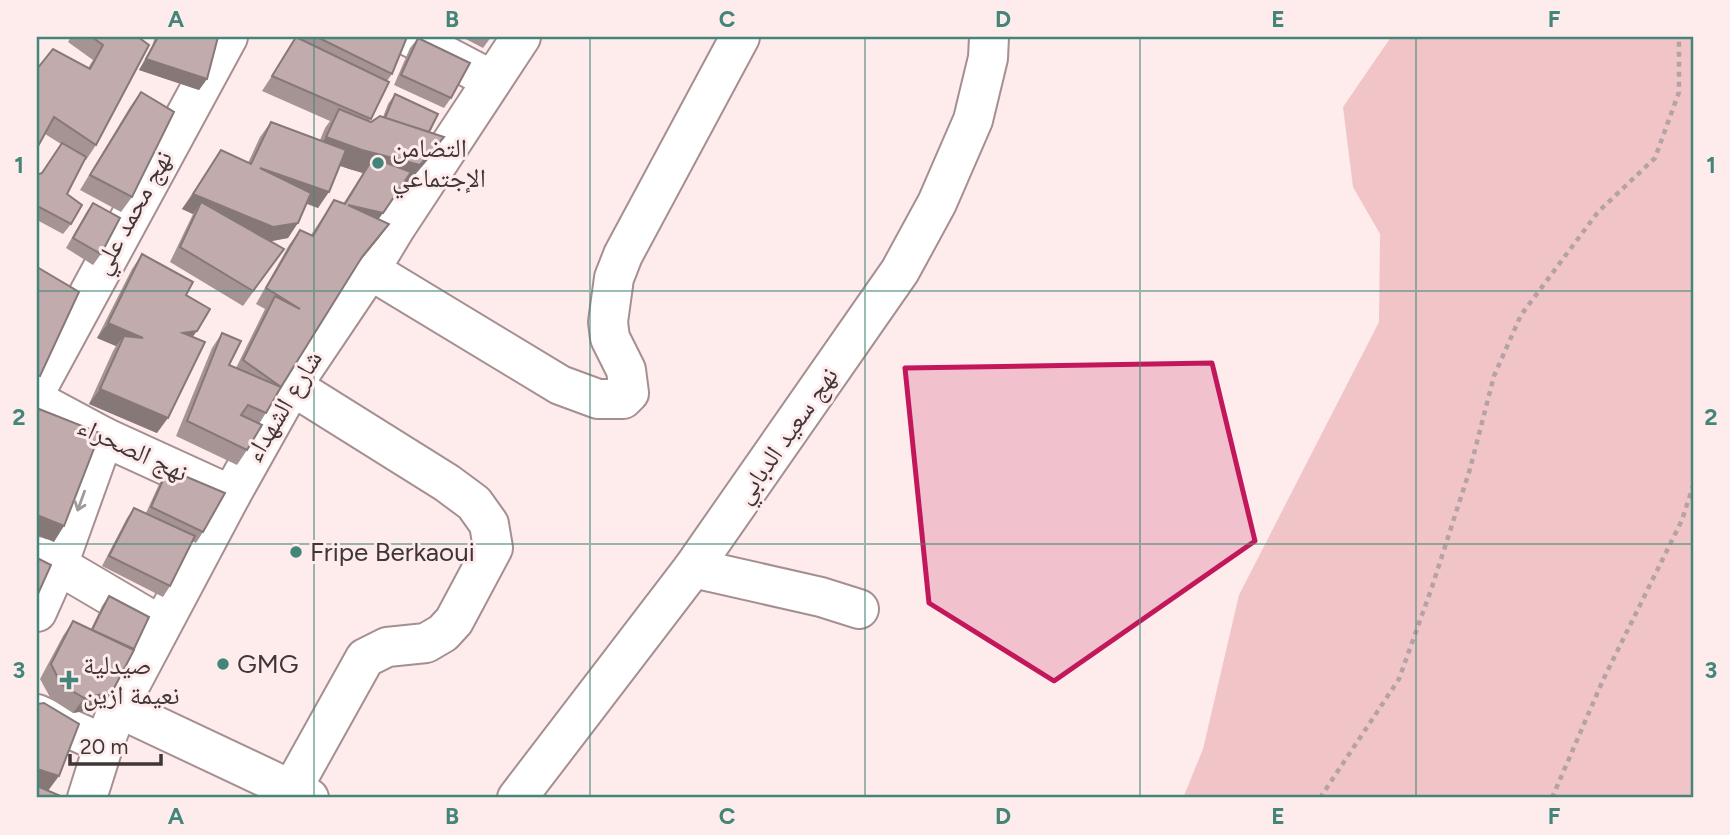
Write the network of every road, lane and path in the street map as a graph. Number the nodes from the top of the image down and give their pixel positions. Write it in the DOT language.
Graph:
graph roads {
  1 [pos="228,37"];
  2 [pos="410,37"];
  3 [pos="521,37"];
  4 [pos="740,37"];
  5 [pos="989,37"];
  6 [pos="1679,37"];
  7 [pos="492,80"];
  8 [pos="370,270"];
  9 [pos="292,386"];
  10 [pos="37,388"];
  11 [pos="37,401"];
  12 [pos="104,437"];
  13 [pos="1693,486"];
  14 [pos="231,495"];
  15 [pos="48,561"];
  16 [pos="693,568"];
  17 [pos="859,609"];
  18 [pos="37,612"];
  19 [pos="160,625"];
  20 [pos="118,708"];
  21 [pos="37,714"];
  22 [pos="104,744"];
  23 [pos="301,794"];
  24 [pos="87,798"];
  25 [pos="517,798"];
  26 [pos="1320,798"];
  27 [pos="1552,798"];
  1 -- 10 [label="street, نهج محمد علي"];
  2 -- 7 [label="street"];
  3 -- 7 [label="street, شارع الشهداء"];
  4 -- 8 [label="street"];
  5 -- 16 [label="street, نهج سعيد الدبابي"];
  6 -- 26 [label="path"];
  7 -- 8 [label="street, شارع الشهداء"];
  8 -- 9 [label="street, شارع الشهداء"];
  9 -- 14 [label="street, شارع الشهداء"];
  9 -- 23 [label="street"];
  11 -- 12 [label="street, نهج الصحراء"];
  12 -- 14 [label="street, نهج الصحراء"];
  12 -- 15 [label="street, one-way"];
  13 -- 27 [label="path"];
  14 -- 19 [label="street, شارع الشهداء"];
  15 -- 18 [label="street"];
  15 -- 19 [label="street"];
  16 -- 17 [label="street"];
  16 -- 25 [label="street, نهج سعيد الدبابي"];
  19 -- 20 [label="street, شارع الشهداء"];
  20 -- 22 [label="street, شارع الشهداء"];
  20 -- 23 [label="street"];
  21 -- 22 [label="street"];
  22 -- 24 [label="street, شارع الشهداء"];
}
